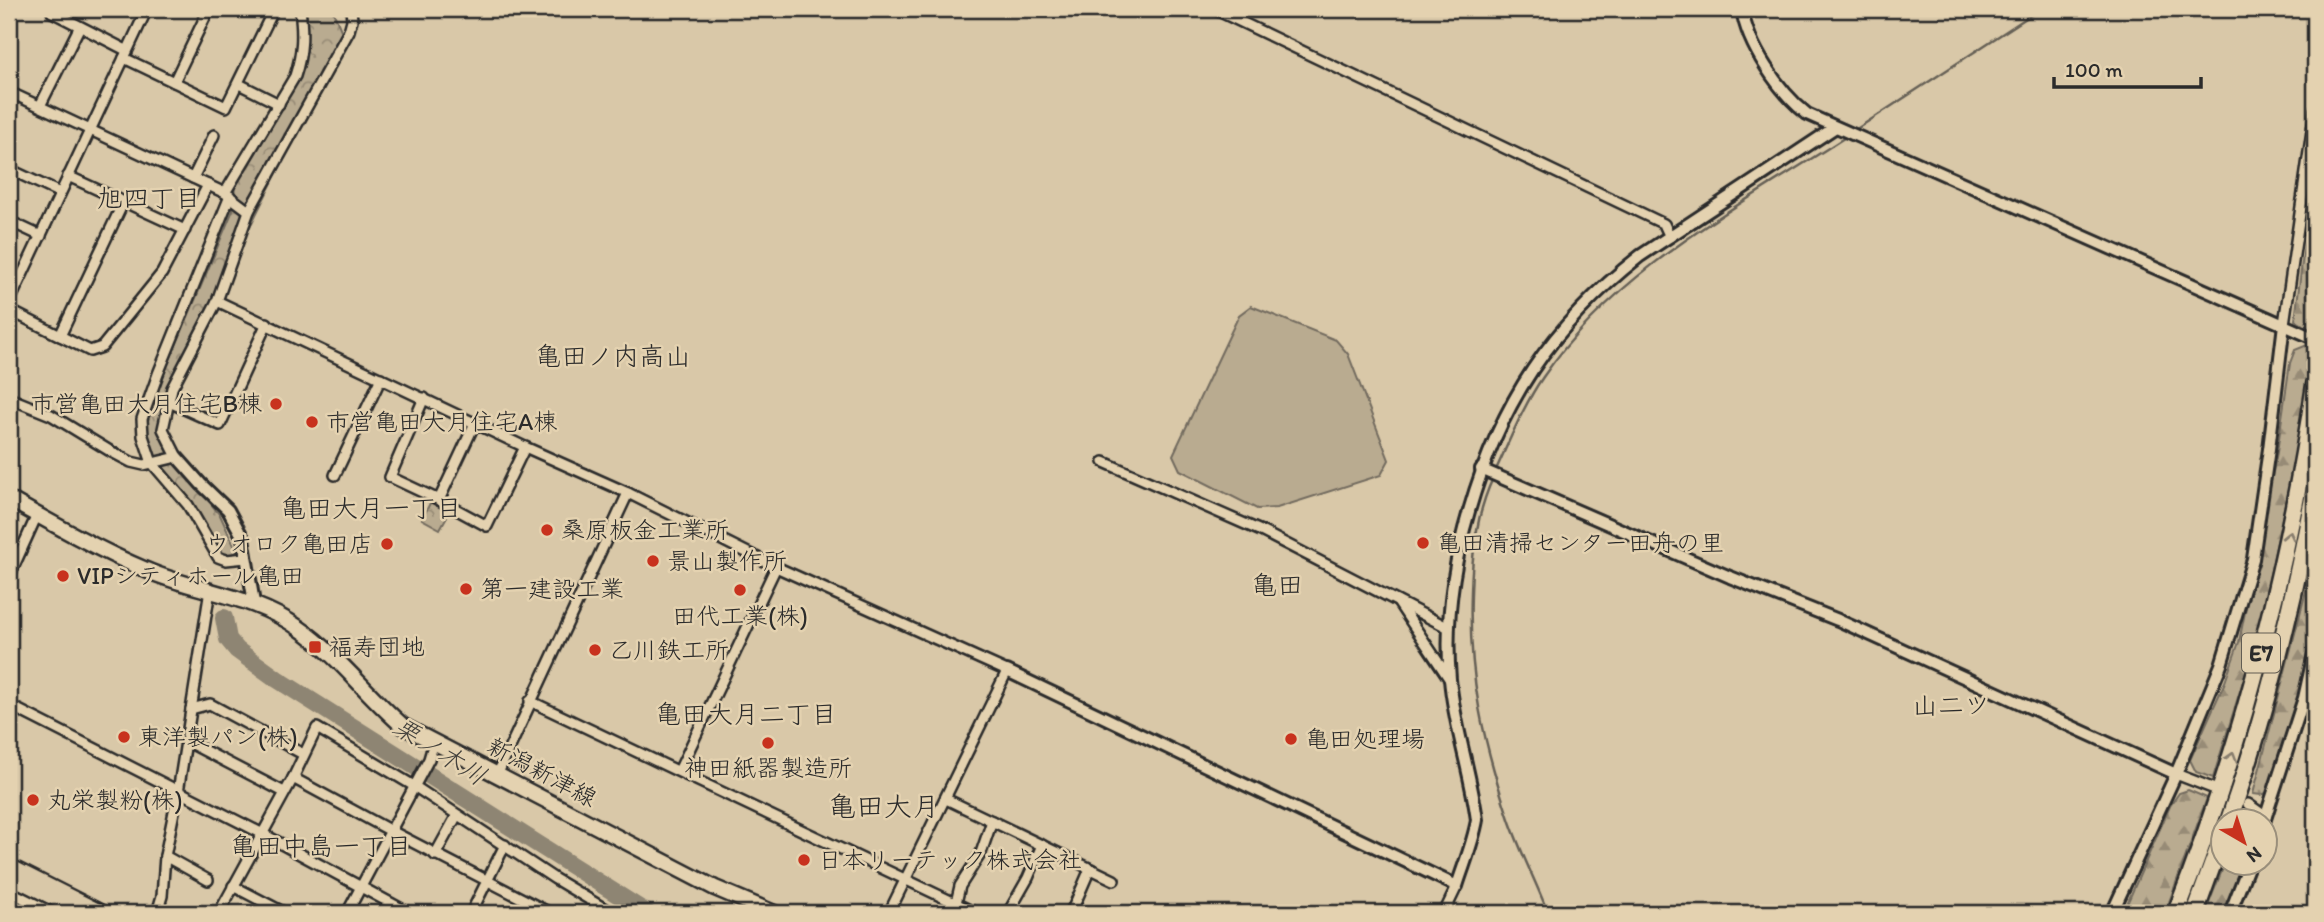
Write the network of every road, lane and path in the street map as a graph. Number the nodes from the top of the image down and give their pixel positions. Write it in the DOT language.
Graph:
graph roads {
  1 [pos="147,9"];
  2 [pos="209,9"];
  3 [pos="274,9"];
  4 [pos="300,9"];
  5 [pos="351,9"];
  6 [pos="1214,9"];
  7 [pos="1742,9"];
  8 [pos="52,12"];
  9 [pos="79,28"];
  10 [pos="125,54"];
  11 [pos="174,82"];
  12 [pos="239,84"];
  13 [pos="9,92"];
  14 [pos="279,104"];
  15 [pos="40,106"];
  16 [pos="2315,110"];
  17 [pos="1838,129"];
  18 [pos="90,130"];
  19 [pos="214,135"];
  20 [pos="9,169"];
  21 [pos="68,176"];
  22 [pos="192,178"];
  23 [pos="208,185"];
  24 [pos="60,193"];
  25 [pos="228,195"];
  26 [pos="123,203"];
  27 [pos="249,211"];
  28 [pos="9,221"];
  29 [pos="185,230"];
  30 [pos="41,236"];
  31 [pos="1670,237"];
  32 [pos="9,273"];
  33 [pos="20,279"];
  34 [pos="217,301"];
  35 [pos="9,303"];
  36 [pos="9,310"];
  37 [pos="267,323"];
  38 [pos="2284,324"];
  39 [pos="60,336"];
  40 [pos="2311,337"];
  41 [pos="380,378"];
  42 [pos="2315,385"];
  43 [pos="9,398"];
  44 [pos="424,398"];
  45 [pos="169,402"];
  46 [pos="475,423"];
  47 [pos="525,447"];
  48 [pos="177,457"];
  49 [pos="1104,462"];
  50 [pos="152,463"];
  51 [pos="1484,470"];
  52 [pos="335,475"];
  53 [pos="2315,488"];
  54 [pos="628,493"];
  55 [pos="9,499"];
  56 [pos="439,500"];
  57 [pos="37,515"];
  58 [pos="246,558"];
  59 [pos="776,567"];
  60 [pos="9,577"];
  61 [pos="210,590"];
  62 [pos="1397,601"];
  63 [pos="254,603"];
  64 [pos="1449,628"];
  65 [pos="2315,649"];
  66 [pos="1007,671"];
  67 [pos="1450,680"];
  68 [pos="530,701"];
  69 [pos="9,705"];
  70 [pos="191,709"];
  71 [pos="186,741"];
  72 [pos="433,742"];
  73 [pos="303,754"];
  74 [pos="679,771"];
  75 [pos="498,773"];
  76 [pos="2176,774"];
  77 [pos="293,778"];
  78 [pos="416,782"];
  79 [pos="2212,788"];
  80 [pos="178,792"];
  81 [pos="284,792"];
  82 [pos="946,799"];
  83 [pos="2234,806"];
  84 [pos="2269,806"];
  85 [pos="457,815"];
  86 [pos="992,821"];
  87 [pos="391,831"];
  88 [pos="262,834"];
  89 [pos="505,845"];
  90 [pos="1042,845"];
  91 [pos="435,855"];
  92 [pos="165,856"];
  93 [pos="1090,869"];
  94 [pos="2208,876"];
  95 [pos="2245,876"];
  96 [pos="906,879"];
  97 [pos="208,880"];
  98 [pos="488,880"];
  99 [pos="1114,880"];
  100 [pos="233,886"];
  101 [pos="1457,886"];
  102 [pos="360,887"];
  103 [pos="9,891"];
  104 [pos="956,904"];
  105 [pos="601,911"];
  106 [pos="48,912"];
  107 [pos="157,913"];
  108 [pos="219,913"];
  109 [pos="285,913"];
  110 [pos="347,913"];
  111 [pos="409,913"];
  112 [pos="471,913"];
  113 [pos="550,913"];
  114 [pos="612,913"];
  115 [pos="774,913"];
  116 [pos="889,913"];
  117 [pos="976,913"];
  118 [pos="1008,913"];
  119 [pos="1069,913"];
  120 [pos="1444,913"];
  121 [pos="2112,913"];
  122 [pos="2176,913"];
  123 [pos="2194,913"];
  124 [pos="2230,913"];
  1 -- 10 [label="street"];
  2 -- 11 [label="street"];
  3 -- 12 [label="street"];
  4 -- 14 [label="street"];
  5 -- 27 [label="street"];
  6 -- 31 [label="street"];
  7 -- 17 [label="street"];
  8 -- 9 [label="street"];
  9 -- 10 [label="street"];
  9 -- 15 [label="street"];
  10 -- 11 [label="street"];
  10 -- 18 [label="street"];
  11 -- 12 [label="street"];
  12 -- 14 [label="street"];
  13 -- 15 [label="street"];
  14 -- 25 [label="street"];
  15 -- 18 [label="street"];
  16 -- 38 [label="street"];
  17 -- 31 [label="street"];
  17 -- 38 [label="street"];
  18 -- 21 [label="street"];
  18 -- 22 [label="street"];
  19 -- 22 [label="street"];
  20 -- 24 [label="street"];
  21 -- 24 [label="street"];
  21 -- 26 [label="street"];
  22 -- 23 [label="street"];
  23 -- 25 [label="street"];
  23 -- 29 [label="street"];
  24 -- 30 [label="street"];
  25 -- 27 [label="street"];
  25 -- 50 [label="street"];
  26 -- 29 [label="street"];
  26 -- 39 [label="street"];
  27 -- 34 [label="street"];
  28 -- 30 [label="street"];
  29 -- 39 [label="street"];
  30 -- 33 [label="street"];
  31 -- 51 [label="street"];
  32 -- 33 [label="street"];
  33 -- 35 [label="street"];
  34 -- 37 [label="street"];
  34 -- 45 [label="street"];
  36 -- 39 [label="street"];
  37 -- 41 [label="street"];
  37 -- 45 [label="street"];
  38 -- 40 [label="street"];
  38 -- 76 [label="street"];
  41 -- 44 [label="street"];
  41 -- 52 [label="street"];
  122 -- 42 [label="highway, E7, one-way"];
  43 -- 50 [label="street"];
  44 -- 46 [label="street"];
  44 -- 56 [label="street"];
  45 -- 48 [label="street"];
  46 -- 47 [label="street"];
  46 -- 56 [label="street"];
  47 -- 54 [label="street"];
  47 -- 56 [label="street"];
  48 -- 50 [label="street"];
  48 -- 58 [label="street"];
  49 -- 62 [label="street"];
  50 -- 58 [label="street"];
  51 -- 64 [label="street"];
  51 -- 76 [label="street"];
  53 -- 83 [label="highway, E7"];
  54 -- 59 [label="street"];
  54 -- 68 [label="street"];
  55 -- 57 [label="main road, 新潟新津線"];
  57 -- 60 [label="street"];
  57 -- 61 [label="main road, 新潟新津線"];
  58 -- 63 [label="street"];
  59 -- 66 [label="street"];
  59 -- 74 [label="street"];
  61 -- 63 [label="main road, 新潟新津線"];
  61 -- 70 [label="street"];
  62 -- 64 [label="street"];
  62 -- 67 [label="street"];
  63 -- 72 [label="main road, 新潟新津線"];
  64 -- 67 [label="street"];
  65 -- 84 [label="street"];
  66 -- 82 [label="street"];
  66 -- 101 [label="street"];
  67 -- 101 [label="street"];
  68 -- 74 [label="street"];
  68 -- 75 [label="street"];
  69 -- 80 [label="street"];
  70 -- 71 [label="street"];
  70 -- 73 [label="street"];
  71 -- 80 [label="street"];
  71 -- 81 [label="street"];
  72 -- 75 [label="main road, 新潟新津線"];
  72 -- 78 [label="street"];
  73 -- 77 [label="street"];
  73 -- 78 [label="street"];
  74 -- 96 [label="street"];
  75 -- 115 [label="main road, 新潟新津線"];
  76 -- 79 [label="street"];
  76 -- 121 [label="street"];
  77 -- 81 [label="street"];
  77 -- 87 [label="street"];
  78 -- 85 [label="street"];
  78 -- 87 [label="street"];
  80 -- 88 [label="street"];
  80 -- 92 [label="street"];
  81 -- 88 [label="street"];
  82 -- 86 [label="street"];
  82 -- 96 [label="street"];
  85 -- 89 [label="street"];
  85 -- 91 [label="street"];
  86 -- 90 [label="street"];
  86 -- 104 [label="street"];
  87 -- 91 [label="street"];
  87 -- 102 [label="street"];
  88 -- 100 [label="street"];
  88 -- 102 [label="street"];
  89 -- 98 [label="street"];
  89 -- 105 [label="street"];
  90 -- 93 [label="street"];
  90 -- 118 [label="street"];
  91 -- 98 [label="street"];
  92 -- 97 [label="street"];
  92 -- 107 [label="street"];
  93 -- 99 [label="street"];
  93 -- 119 [label="street"];
  94 -- 123 [label="highway"];
  95 -- 124 [label="street"];
  96 -- 104 [label="street"];
  96 -- 116 [label="street"];
  98 -- 112 [label="street"];
  98 -- 113 [label="street"];
  100 -- 108 [label="street"];
  100 -- 109 [label="street"];
  101 -- 120 [label="street"];
  102 -- 110 [label="street"];
  102 -- 111 [label="street"];
  103 -- 106 [label="street"];
  104 -- 117 [label="street"];
  105 -- 114 [label="street"];
}
